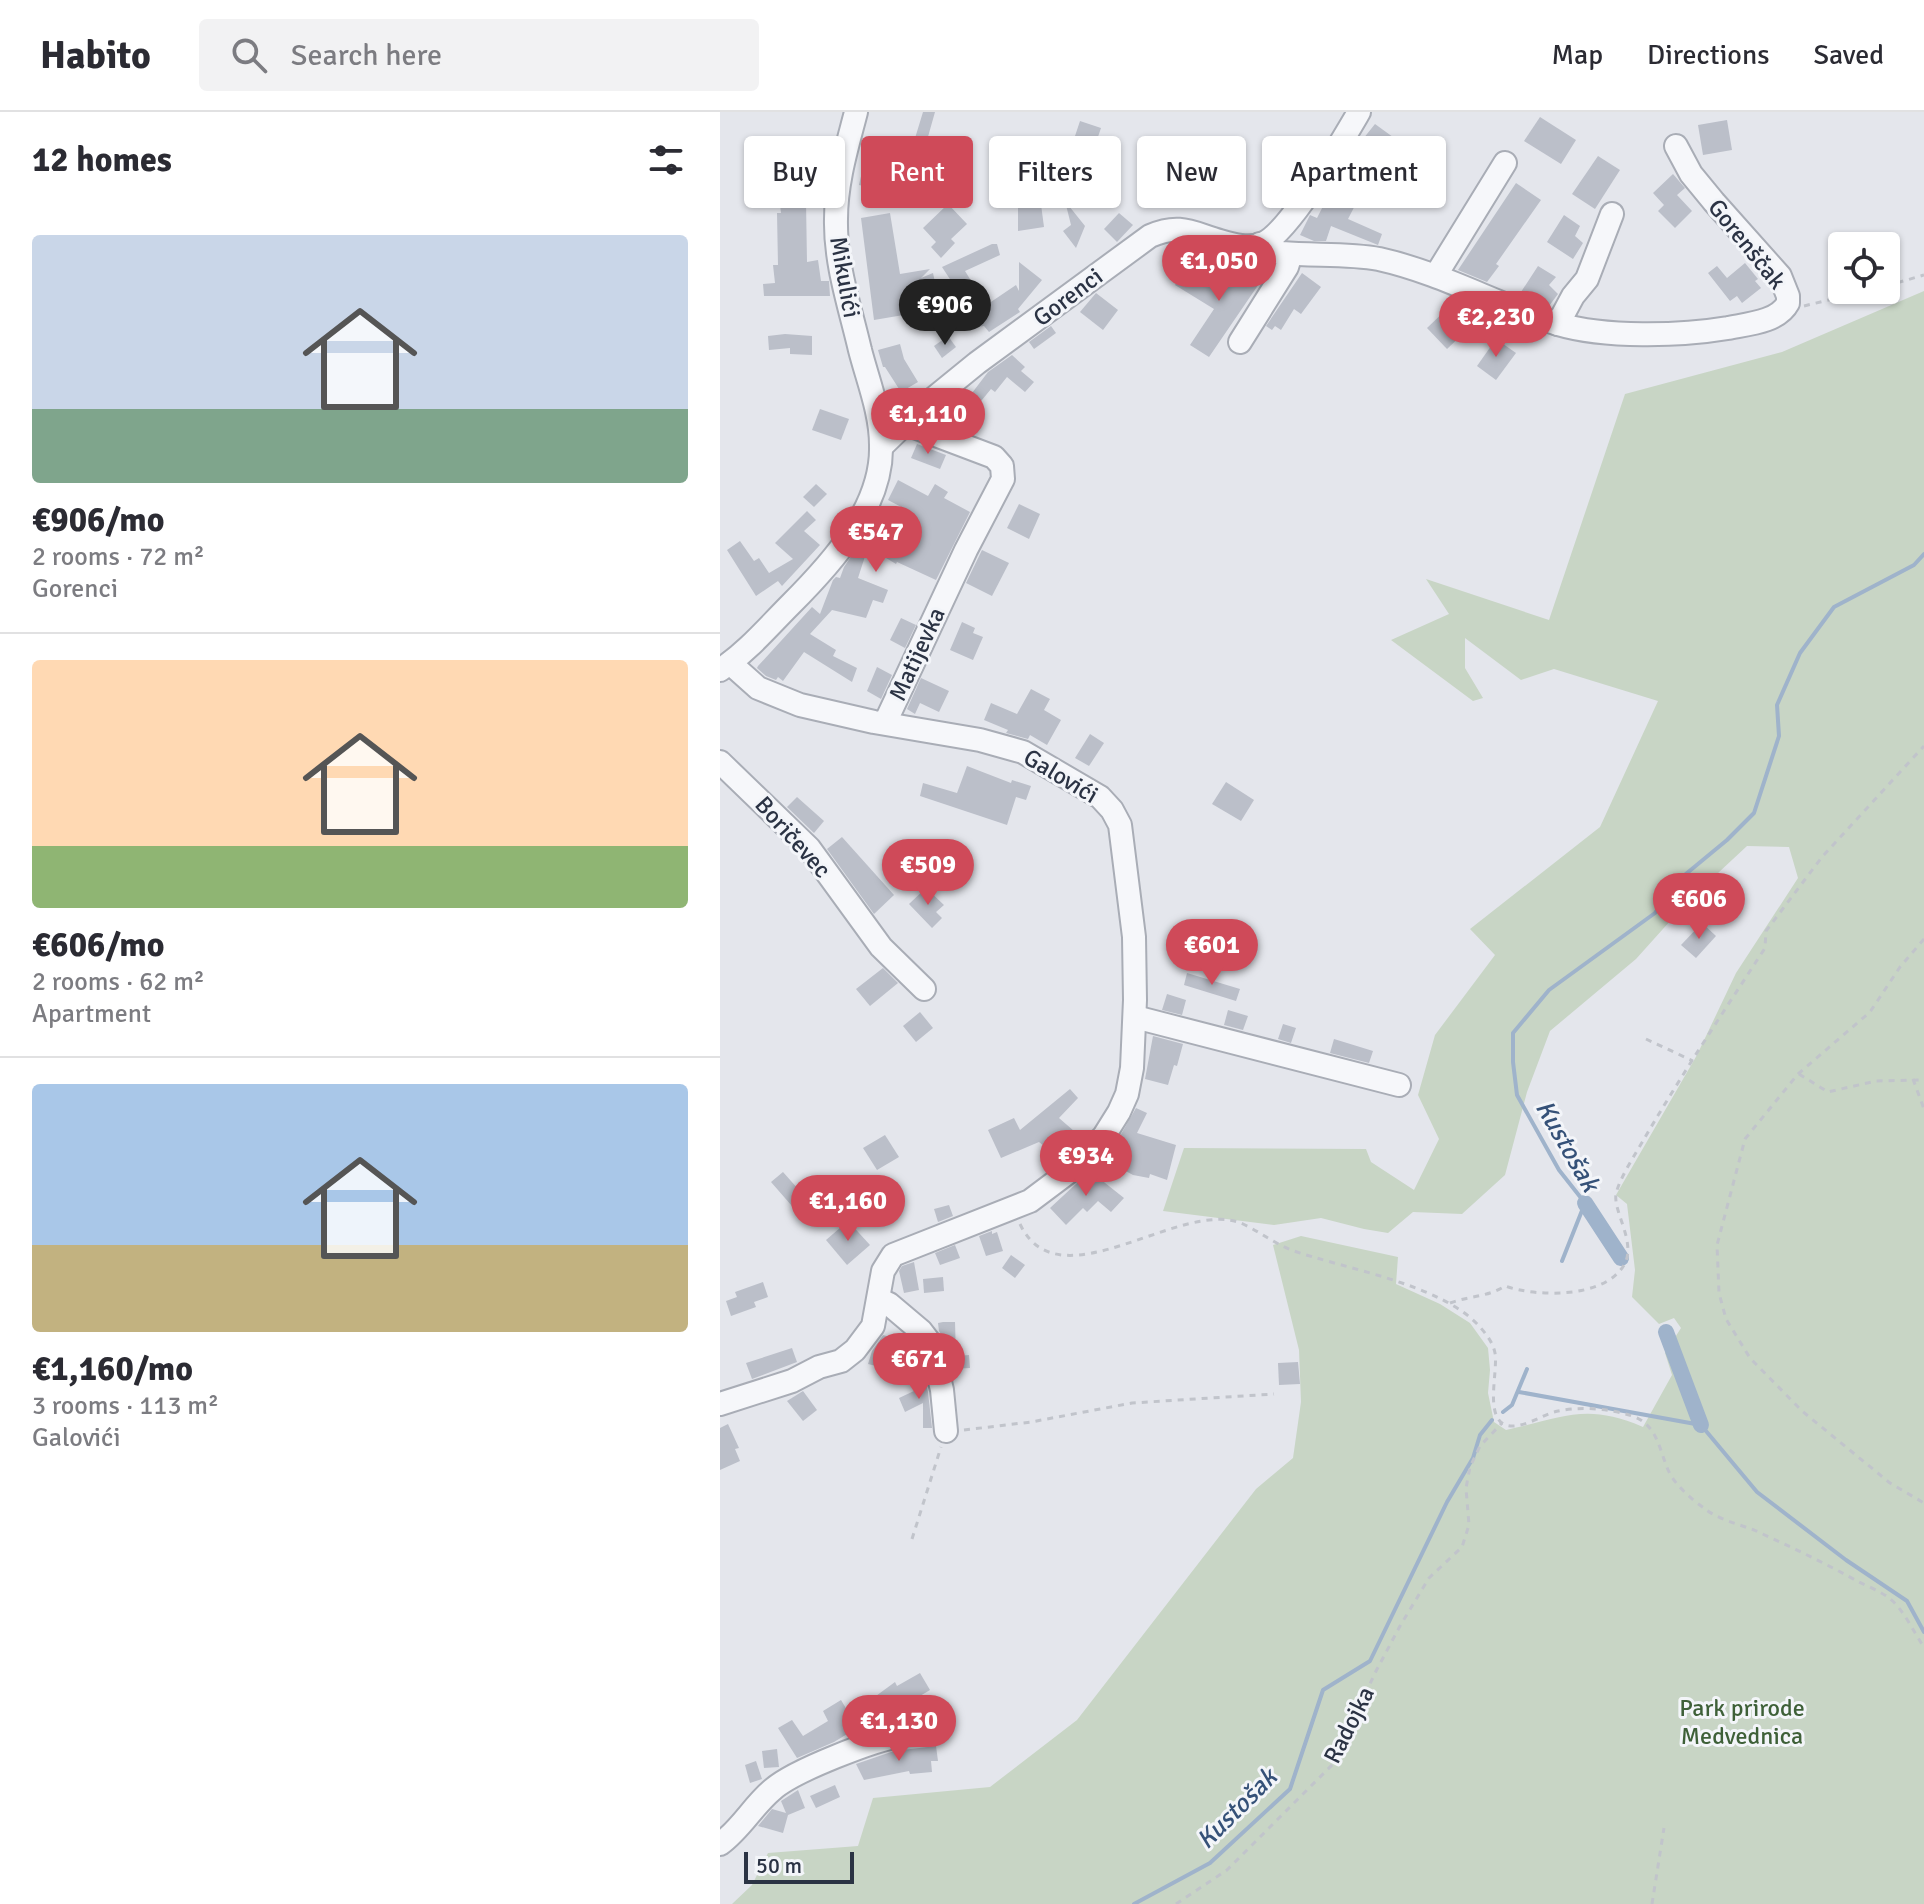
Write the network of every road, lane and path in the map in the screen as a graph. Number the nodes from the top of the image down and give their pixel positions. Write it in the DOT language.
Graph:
graph roads {
  1 [pos="856,112"];
  2 [pos="1359,112"];
  3 [pos="1676,146"];
  4 [pos="1505,163"];
  5 [pos="1612,214"];
  6 [pos="1260,244"];
  7 [pos="1291,254"];
  8 [pos="1436,275"];
  9 [pos="1924,275"];
  10 [pos="1900,282"];
  11 [pos="1828,300"];
  12 [pos="1784,310"];
  13 [pos="1558,324"];
  14 [pos="1240,342"];
  15 [pos="904,423"];
  16 [pos="881,447"];
  17 [pos="725,667"];
  18 [pos="885,723"];
  19 [pos="1924,746"];
  20 [pos="720,762"];
  21 [pos="1924,939"];
  22 [pos="924,989"];
  23 [pos="1135,1017"];
  24 [pos="1646,1039"];
  25 [pos="1693,1061"];
  26 [pos="1798,1074"];
  27 [pos="1913,1079"];
  28 [pos="1924,1080"];
  29 [pos="1399,1085"];
  30 [pos="1924,1109"];
  31 [pos="1014,1209"];
  32 [pos="880,1300"];
  33 [pos="1448,1304"];
  34 [pos="1274,1394"];
  35 [pos="720,1404"];
  36 [pos="1501,1422"];
  37 [pos="946,1431"];
  38 [pos="1924,1503"];
  39 [pos="912,1539"];
  40 [pos="1924,1647"];
  41 [pos="904,1735"];
  42 [pos="1664,1828"];
  43 [pos="720,1844"];
  44 [pos="1176,1904"];
  45 [pos="1652,1904"];
  1 -- 16 [label="street, Mikulići"];
  2 -- 6 [label="street"];
  3 -- 12 [label="street, Gorenščak"];
  4 -- 8 [label="street"];
  5 -- 13 [label="street"];
  6 -- 7 [label="street, Gorenščak"];
  6 -- 15 [label="street, Gorenci"];
  7 -- 8 [label="street, Gorenščak"];
  7 -- 14 [label="street"];
  8 -- 13 [label="street, Gorenščak"];
  9 -- 10 [label="path"];
  11 -- 12 [label="path"];
  12 -- 13 [label="street, Gorenščak"];
  15 -- 16 [label="street, Gorenci"];
  15 -- 18 [label="street, Matijevka"];
  16 -- 17 [label="street, Mikulići"];
  17 -- 18 [label="street, Galovići"];
  18 -- 23 [label="street, Galovići"];
  19 -- 25 [label="path"];
  20 -- 22 [label="street, Boričevec"];
  21 -- 26 [label="path"];
  23 -- 29 [label="street"];
  23 -- 31 [label="street, Galovići"];
  24 -- 25 [label="path"];
  25 -- 33 [label="path"];
  26 -- 27 [label="path"];
  26 -- 38 [label="path"];
  27 -- 28 [label="path"];
  27 -- 30 [label="path"];
  31 -- 32 [label="street, Galovići"];
  31 -- 33 [label="path"];
  32 -- 35 [label="street, Galovići"];
  32 -- 37 [label="street"];
  33 -- 36 [label="path"];
  34 -- 37 [label="path"];
  36 -- 40 [label="path"];
  36 -- 44 [label="path, Radojka"];
  37 -- 39 [label="path"];
  41 -- 43 [label="street"];
  42 -- 45 [label="path"];
}
